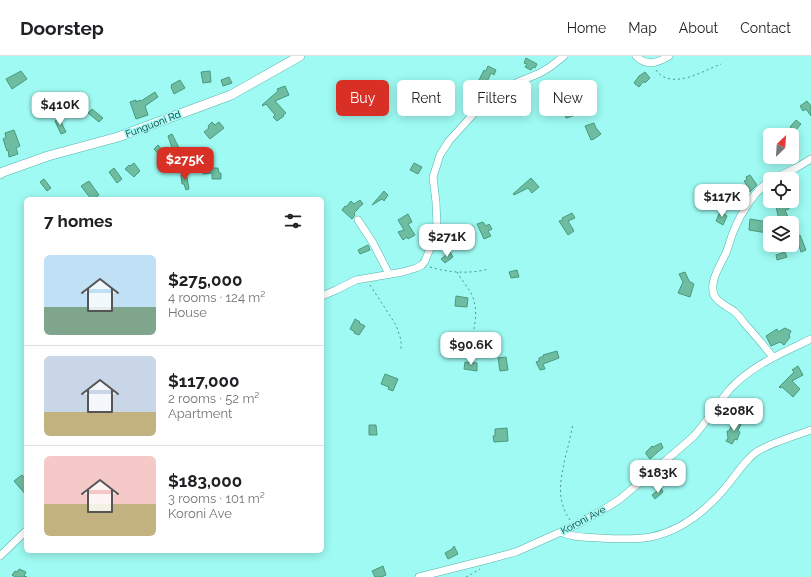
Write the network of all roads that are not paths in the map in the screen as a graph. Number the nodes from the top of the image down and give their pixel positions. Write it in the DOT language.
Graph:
graph roads {
  1 [pos="300,56"];
  2 [pos="564,56"];
  3 [pos="636,56"];
  4 [pos="669,56"];
  5 [pos="811,158"];
  6 [pos="788,172"];
  7 [pos="0,174"];
  8 [pos="763,186"];
  9 [pos="358,220"];
  10 [pos="471,229"];
  11 [pos="435,236"];
  12 [pos="389,274"];
  13 [pos="324,295"];
  14 [pos="811,339"];
  15 [pos="773,357"];
  16 [pos="811,430"];
  17 [pos="561,532"];
  18 [pos="24,533"];
  19 [pos="0,556"];
  20 [pos="419,577"];
  1 -- 7 [label="street, Funguoni Rd"];
  2 -- 11 [label="street"];
  3 -- 4 [label="street"];
  5 -- 6 [label="street"];
  8 -- 15 [label="street"];
  9 -- 12 [label="street"];
  10 -- 11 [label="street"];
  11 -- 12 [label="street"];
  12 -- 13 [label="street"];
  14 -- 15 [label="street, Koroni Ave"];
  15 -- 17 [label="street, Koroni Ave"];
  16 -- 17 [label="street"];
  17 -- 20 [label="street, Koroni Ave"];
  18 -- 19 [label="street"];
}
